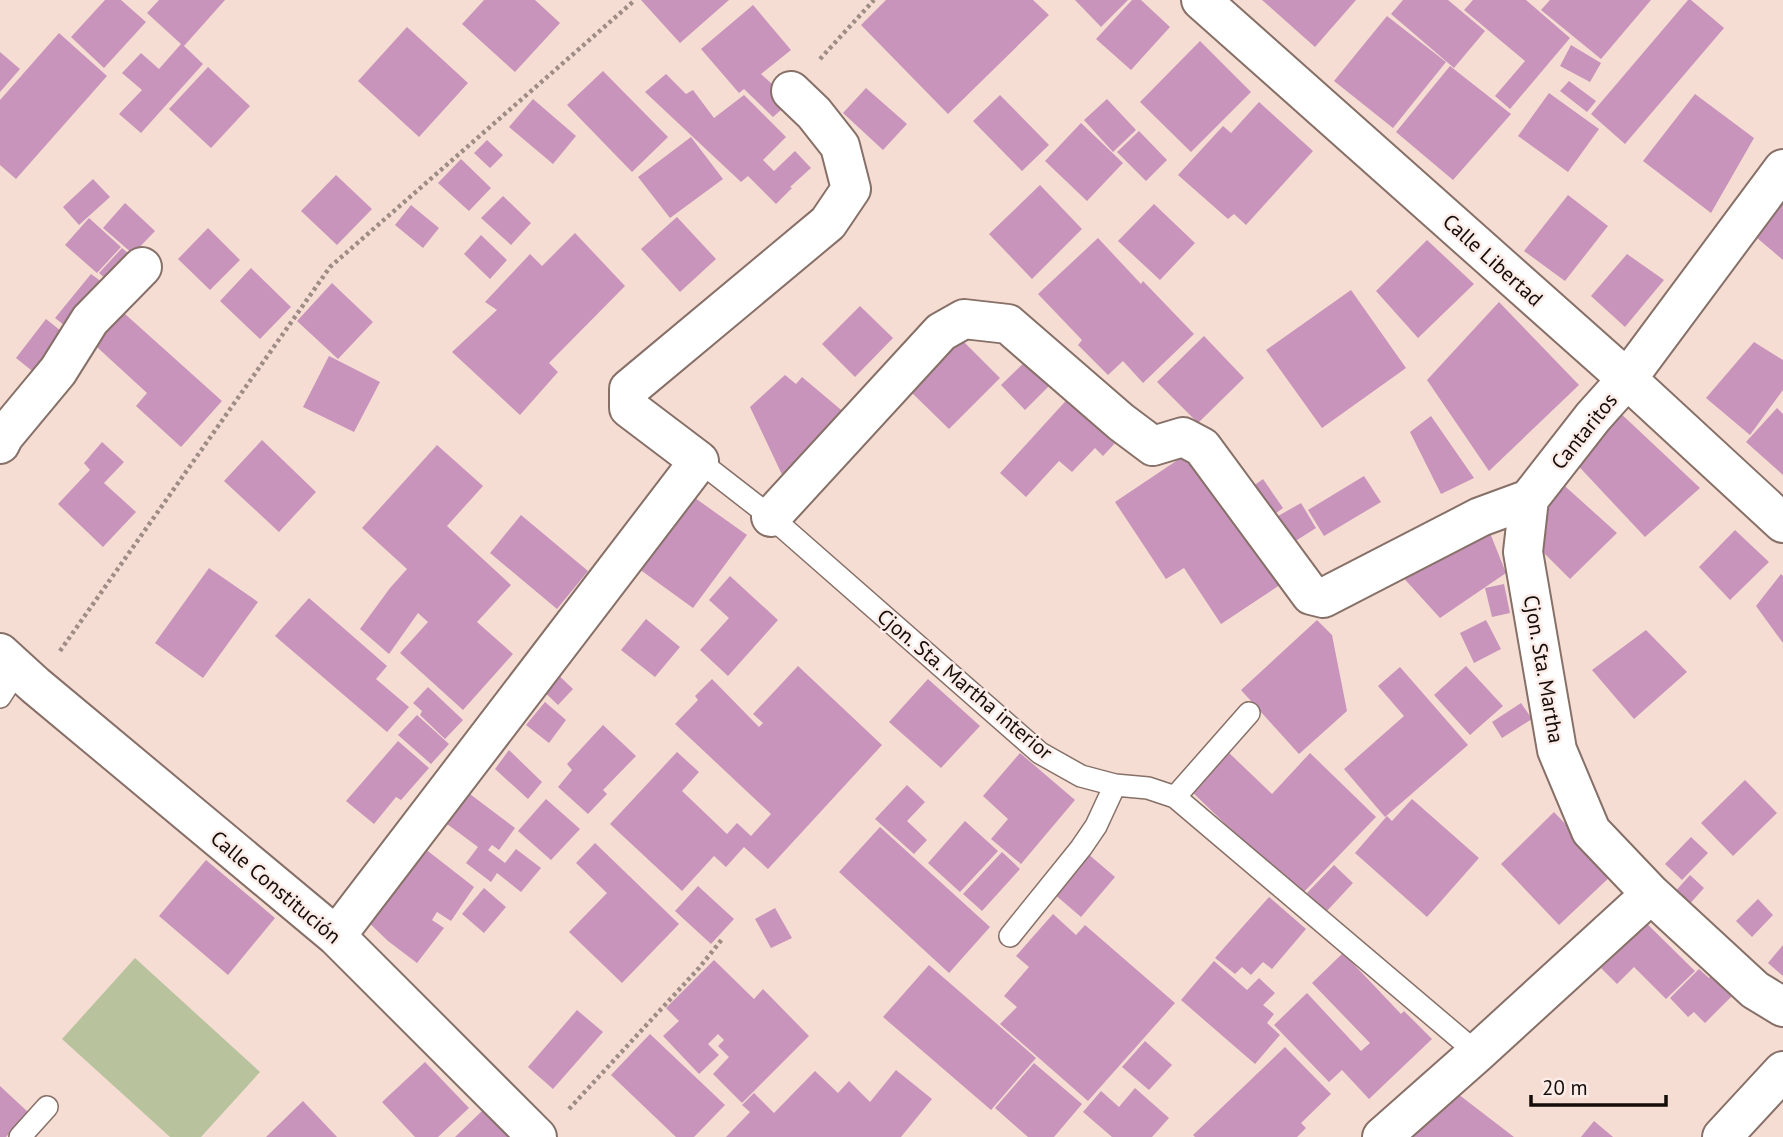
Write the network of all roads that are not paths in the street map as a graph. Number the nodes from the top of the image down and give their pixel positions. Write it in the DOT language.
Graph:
graph roads {
  1 [pos="1201,0"];
  2 [pos="791,91"];
  3 [pos="1783,169"];
  4 [pos="142,267"];
  5 [pos="1627,379"];
  6 [pos="0,444"];
  7 [pos="699,461"];
  8 [pos="1529,499"];
  9 [pos="771,517"];
  10 [pos="1783,523"];
  11 [pos="13,676"];
  12 [pos="1249,713"];
  13 [pos="1115,785"];
  14 [pos="1175,797"];
  15 [pos="1651,894"];
  16 [pos="336,936"];
  17 [pos="1010,936"];
  18 [pos="1783,1007"];
  19 [pos="1477,1053"];
  20 [pos="1783,1071"];
  21 [pos="47,1107"];
  22 [pos="550,1127"];
  23 [pos="20,1137"];
  24 [pos="1382,1137"];
  25 [pos="1722,1137"];
  1 -- 5 [label="street, Calle Libertad"];
  2 -- 7 [label="street"];
  3 -- 5 [label="street, Cantaritos"];
  4 -- 6 [label="street"];
  5 -- 8 [label="street, Cantaritos"];
  5 -- 10 [label="street, Calle Libertad"];
  7 -- 9 [label="lane, Cjon. Sta. Martha interior"];
  7 -- 16 [label="street"];
  8 -- 9 [label="street"];
  8 -- 15 [label="street, Cjon. Sta. Martha"];
  9 -- 13 [label="lane, Cjon. Sta. Martha interior"];
  11 -- 16 [label="street, Calle Constitución"];
  12 -- 14 [label="lane"];
  13 -- 14 [label="lane, Cjon. Sta. Martha interior"];
  13 -- 17 [label="lane"];
  14 -- 19 [label="lane, Cjon. Sta. Martha interior"];
  15 -- 18 [label="street, Cjon. Sta. Martha"];
  15 -- 19 [label="street"];
  16 -- 22 [label="street, Calle Constitución"];
  19 -- 24 [label="street"];
  20 -- 25 [label="street"];
  21 -- 23 [label="lane"];
}
